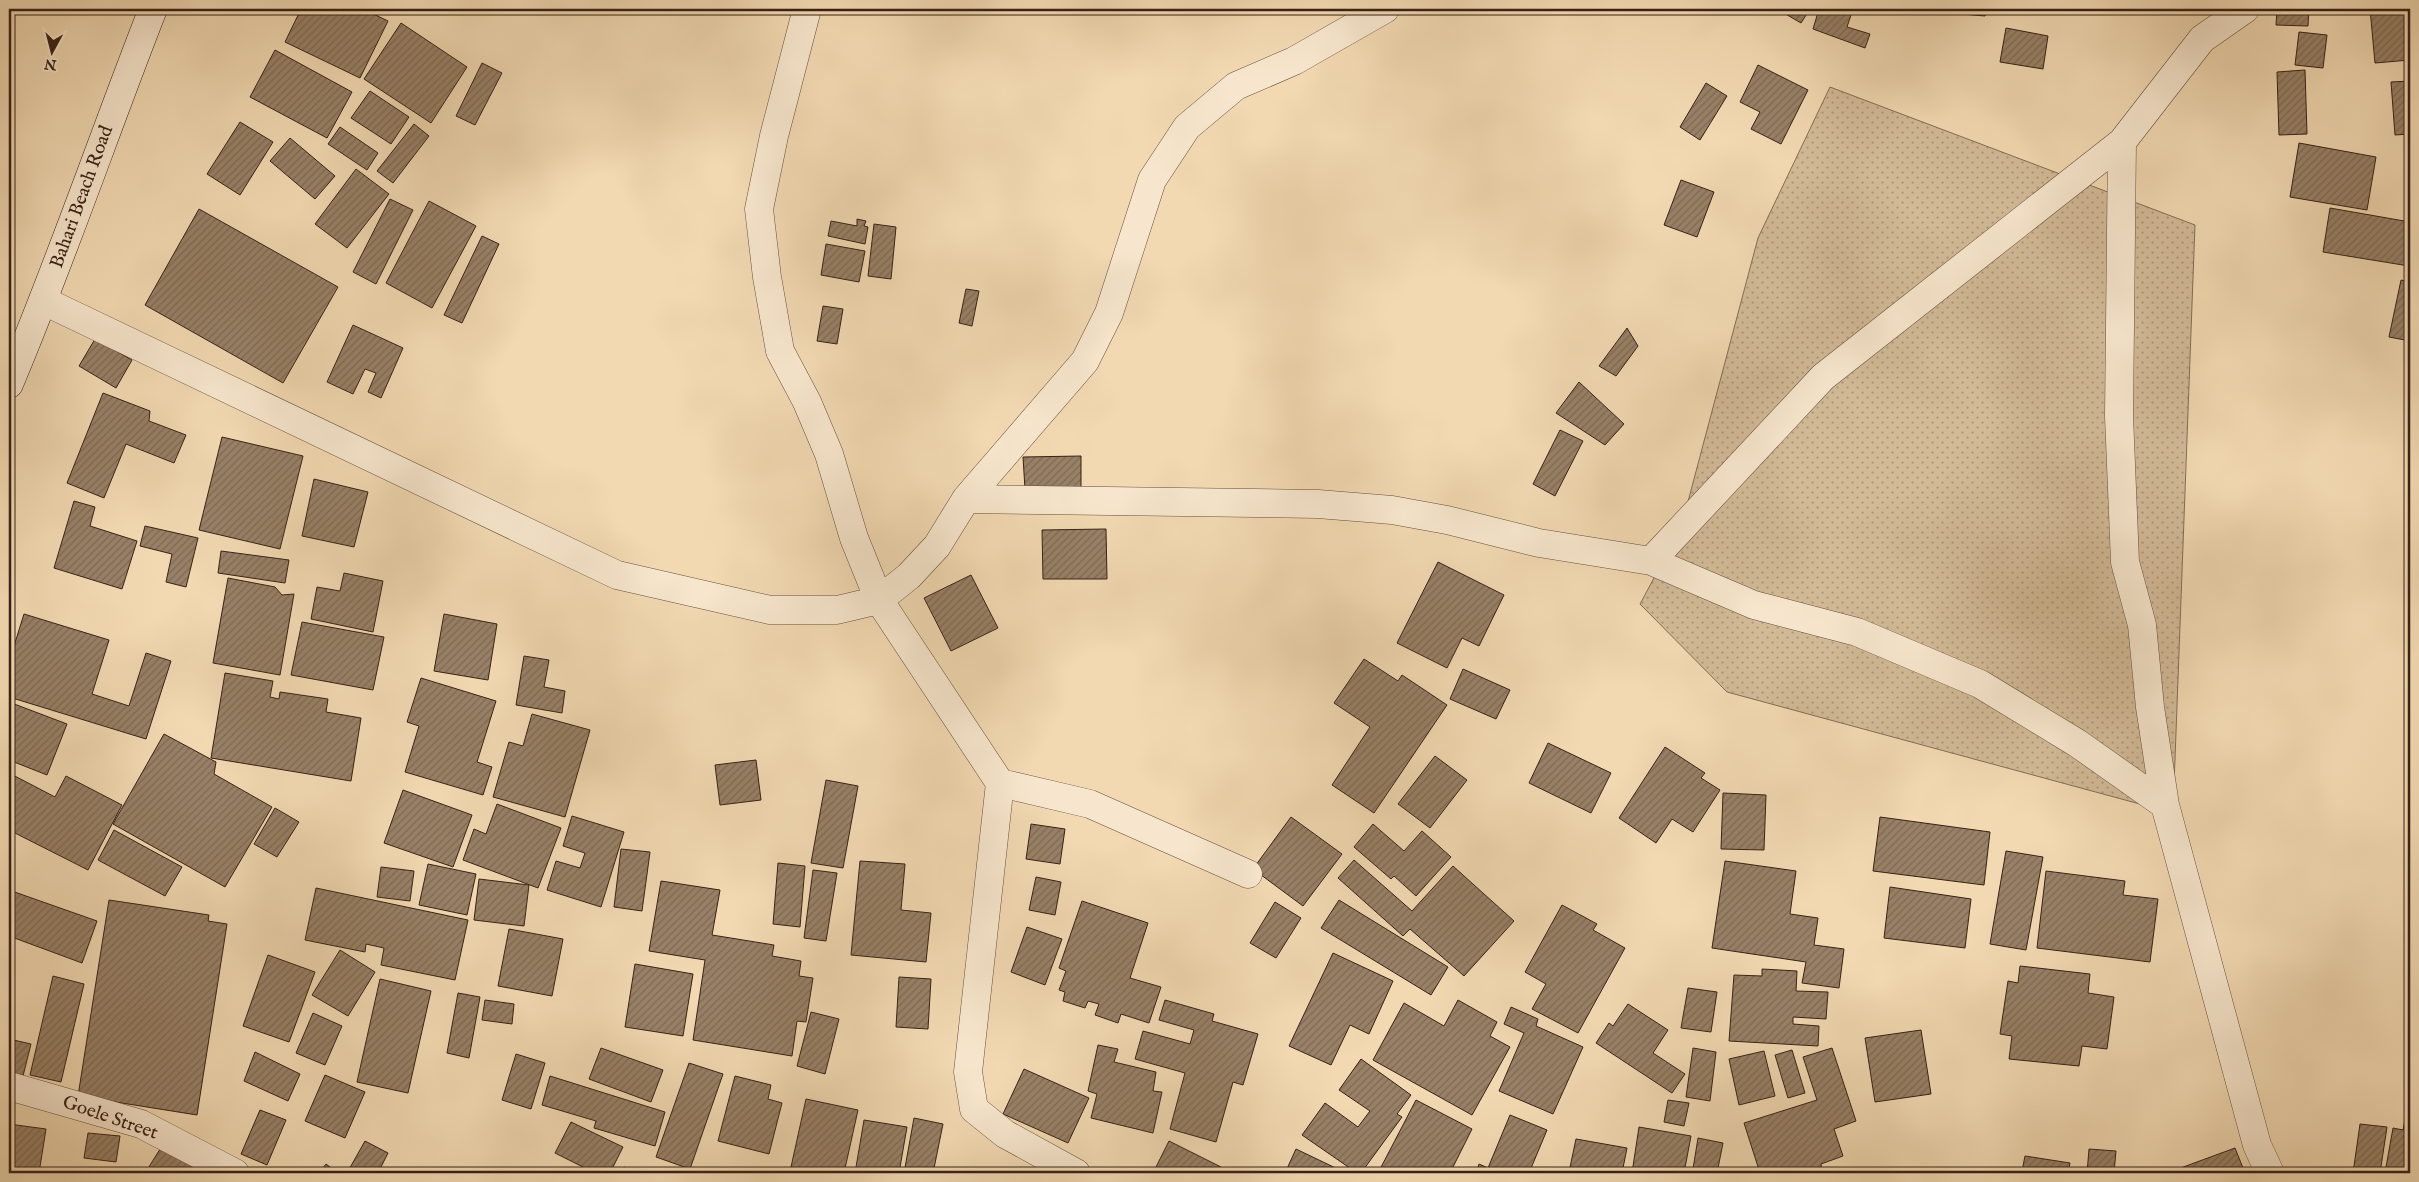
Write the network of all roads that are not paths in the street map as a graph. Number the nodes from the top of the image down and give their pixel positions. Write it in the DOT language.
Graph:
graph roads {
  1 [pos="153,9"];
  2 [pos="806,9"];
  3 [pos="1385,9"];
  4 [pos="2245,9"];
  5 [pos="2122,142"];
  6 [pos="44,301"];
  7 [pos="9,384"];
  8 [pos="966,499"];
  9 [pos="1651,561"];
  10 [pos="879,600"];
  11 [pos="1000,783"];
  12 [pos="2165,806"];
  13 [pos="1248,874"];
  14 [pos="9,1086"];
  15 [pos="235,1173"];
  16 [pos="1076,1173"];
  17 [pos="2270,1173"];
  1 -- 6 [label="street, Bahari Beach Road"];
  2 -- 10 [label="street"];
  3 -- 8 [label="street"];
  4 -- 5 [label="street"];
  5 -- 9 [label="street"];
  5 -- 12 [label="street"];
  6 -- 7 [label="street, Bahari Beach Road"];
  6 -- 10 [label="street"];
  8 -- 9 [label="street"];
  8 -- 10 [label="street"];
  9 -- 12 [label="street"];
  10 -- 11 [label="street"];
  11 -- 13 [label="street"];
  11 -- 16 [label="street"];
  12 -- 17 [label="street"];
  14 -- 15 [label="street, Goele Street"];
}
